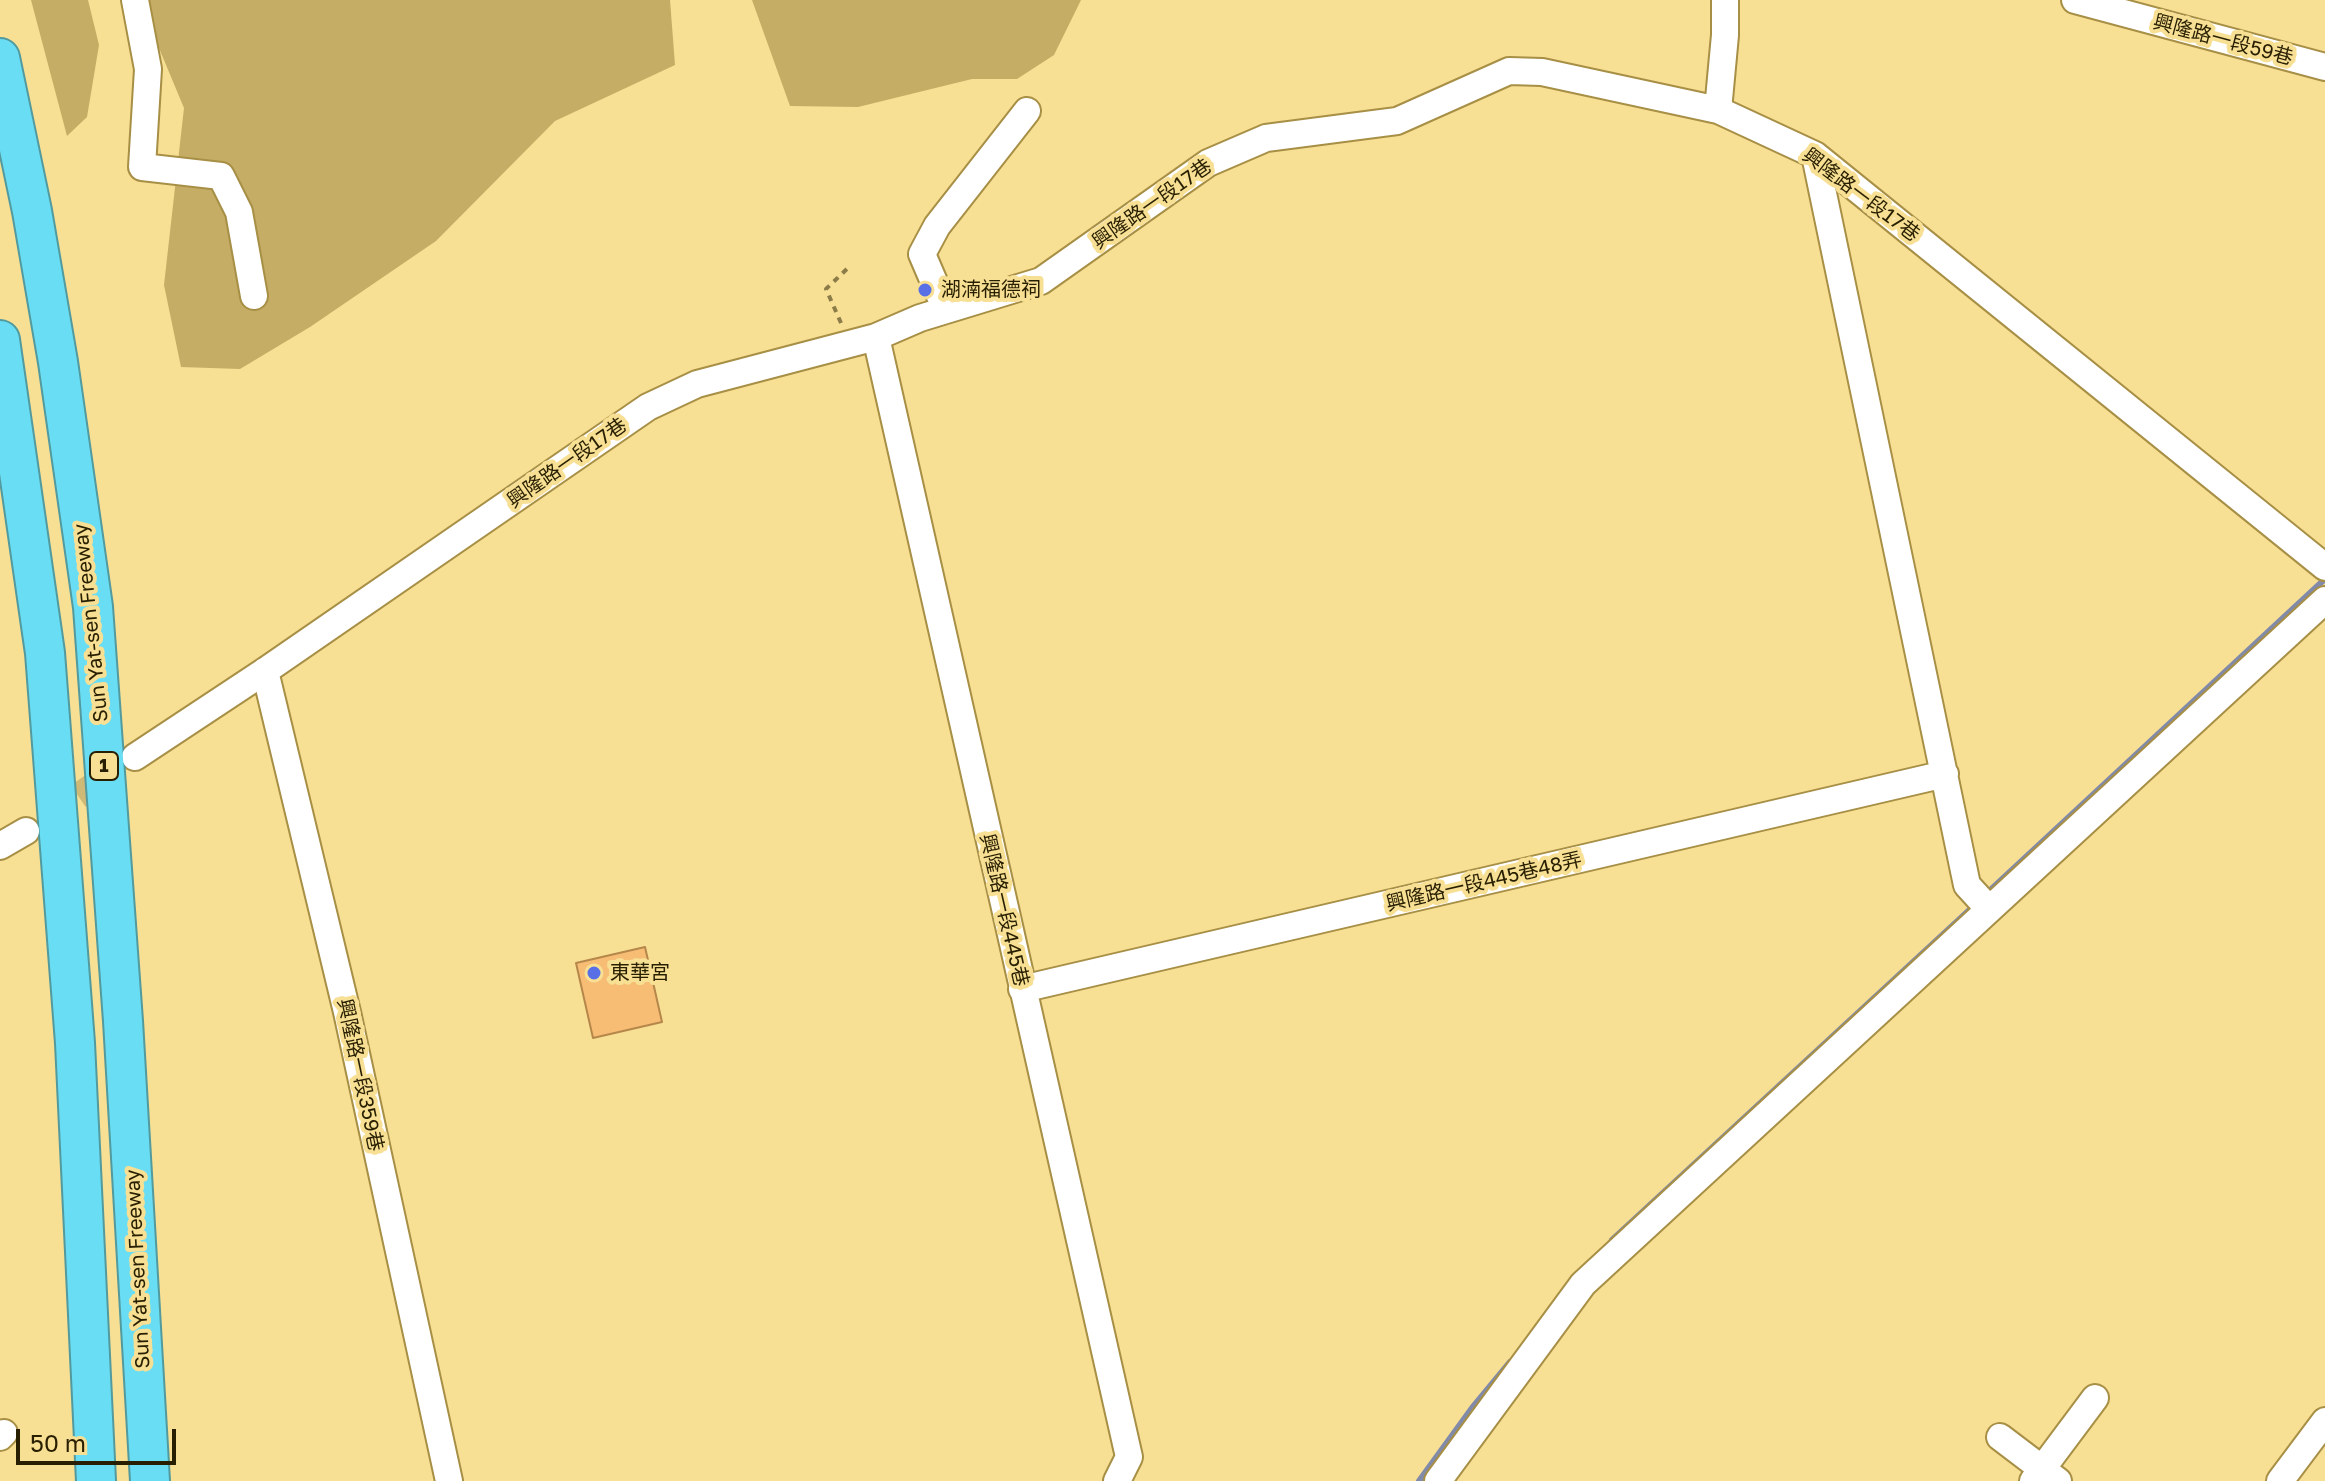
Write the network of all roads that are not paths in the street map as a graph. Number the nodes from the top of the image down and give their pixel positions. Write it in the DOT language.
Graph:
graph roads {
  1 [pos="135,0"];
  2 [pos="1725,0"];
  3 [pos="2075,0"];
  4 [pos="0,58"];
  5 [pos="2325,67"];
  6 [pos="1718,110"];
  7 [pos="1027,111"];
  8 [pos="1815,155"];
  9 [pos="254,296"];
  10 [pos="946,310"];
  11 [pos="0,340"];
  12 [pos="863,341"];
  13 [pos="2325,567"];
  14 [pos="2325,600"];
  15 [pos="265,671"];
  16 [pos="135,757"];
  17 [pos="1945,774"];
  18 [pos="26,831"];
  19 [pos="0,846"];
  20 [pos="1983,903"];
  21 [pos="1022,989"];
  22 [pos="2095,1398"];
  23 [pos="2325,1421"];
  24 [pos="2000,1437"];
  25 [pos="2044,1477"];
  26 [pos="96,1481"];
  27 [pos="150,1481"];
  28 [pos="449,1481"];
  29 [pos="1117,1481"];
  30 [pos="1438,1481"];
  31 [pos="2280,1481"];
  1 -- 9 [label="street"];
  2 -- 6 [label="street"];
  3 -- 5 [label="street, 興隆路一段59巷"];
  4 -- 27 [label="highway, Sun Yat-sen Freeway / 1"];
  6 -- 8 [label="street, 興隆路一段17巷"];
  6 -- 10 [label="street, 興隆路一段17巷"];
  7 -- 10 [label="street"];
  8 -- 13 [label="street, 興隆路一段17巷"];
  8 -- 17 [label="street"];
  10 -- 12 [label="street, 興隆路一段17巷"];
  11 -- 26 [label="highway"];
  12 -- 15 [label="street, 興隆路一段17巷"];
  12 -- 21 [label="street, 興隆路一段445巷"];
  14 -- 20 [label="street"];
  15 -- 16 [label="street, 興隆路一段17巷"];
  15 -- 28 [label="street, 興隆路一段359巷"];
  17 -- 20 [label="street"];
  17 -- 21 [label="street, 興隆路一段445巷48弄"];
  18 -- 19 [label="street"];
  20 -- 30 [label="street"];
  21 -- 29 [label="street, 興隆路一段445巷"];
  22 -- 25 [label="street"];
  23 -- 31 [label="street"];
  24 -- 25 [label="street"];
}
